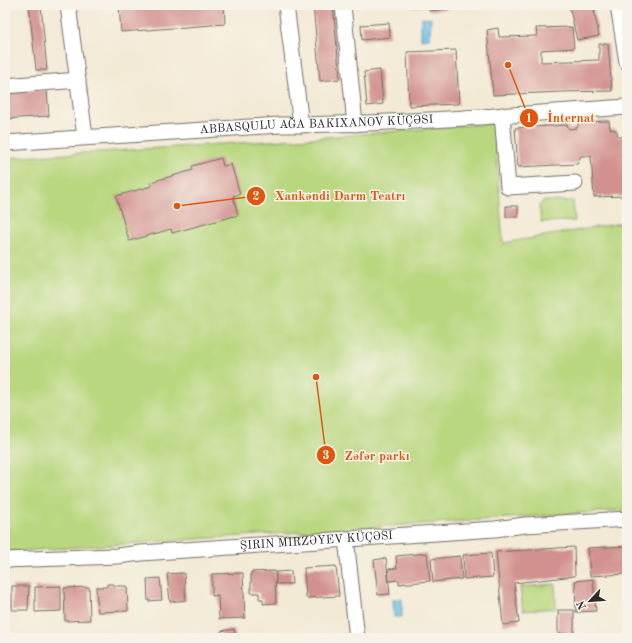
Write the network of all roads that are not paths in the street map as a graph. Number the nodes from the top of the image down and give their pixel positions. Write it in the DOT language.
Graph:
graph roads {
  1 [pos="68,5"];
  2 [pos="286,5"];
  3 [pos="343,5"];
  4 [pos="618,5"];
  5 [pos="627,62"];
  6 [pos="78,80"];
  7 [pos="5,86"];
  8 [pos="627,107"];
  9 [pos="502,115"];
  10 [pos="354,124"];
  11 [pos="301,125"];
  12 [pos="85,137"];
  13 [pos="5,143"];
  14 [pos="575,184"];
  15 [pos="627,519"];
  16 [pos="346,539"];
  17 [pos="5,560"];
  18 [pos="357,638"];
  1 -- 6 [label="street"];
  2 -- 11 [label="street"];
  3 -- 10 [label="street"];
  4 -- 5 [label="street"];
  6 -- 7 [label="street"];
  6 -- 12 [label="street"];
  8 -- 9 [label="street"];
  9 -- 10 [label="street"];
  9 -- 14 [label="street"];
  10 -- 11 [label="street"];
  11 -- 12 [label="street"];
  12 -- 13 [label="street"];
  15 -- 16 [label="street, ŞIRIN MIRZƏYEV KÜÇƏSI"];
  16 -- 17 [label="street, ŞIRIN MIRZƏYEV KÜÇƏSI"];
  16 -- 18 [label="street"];
}
